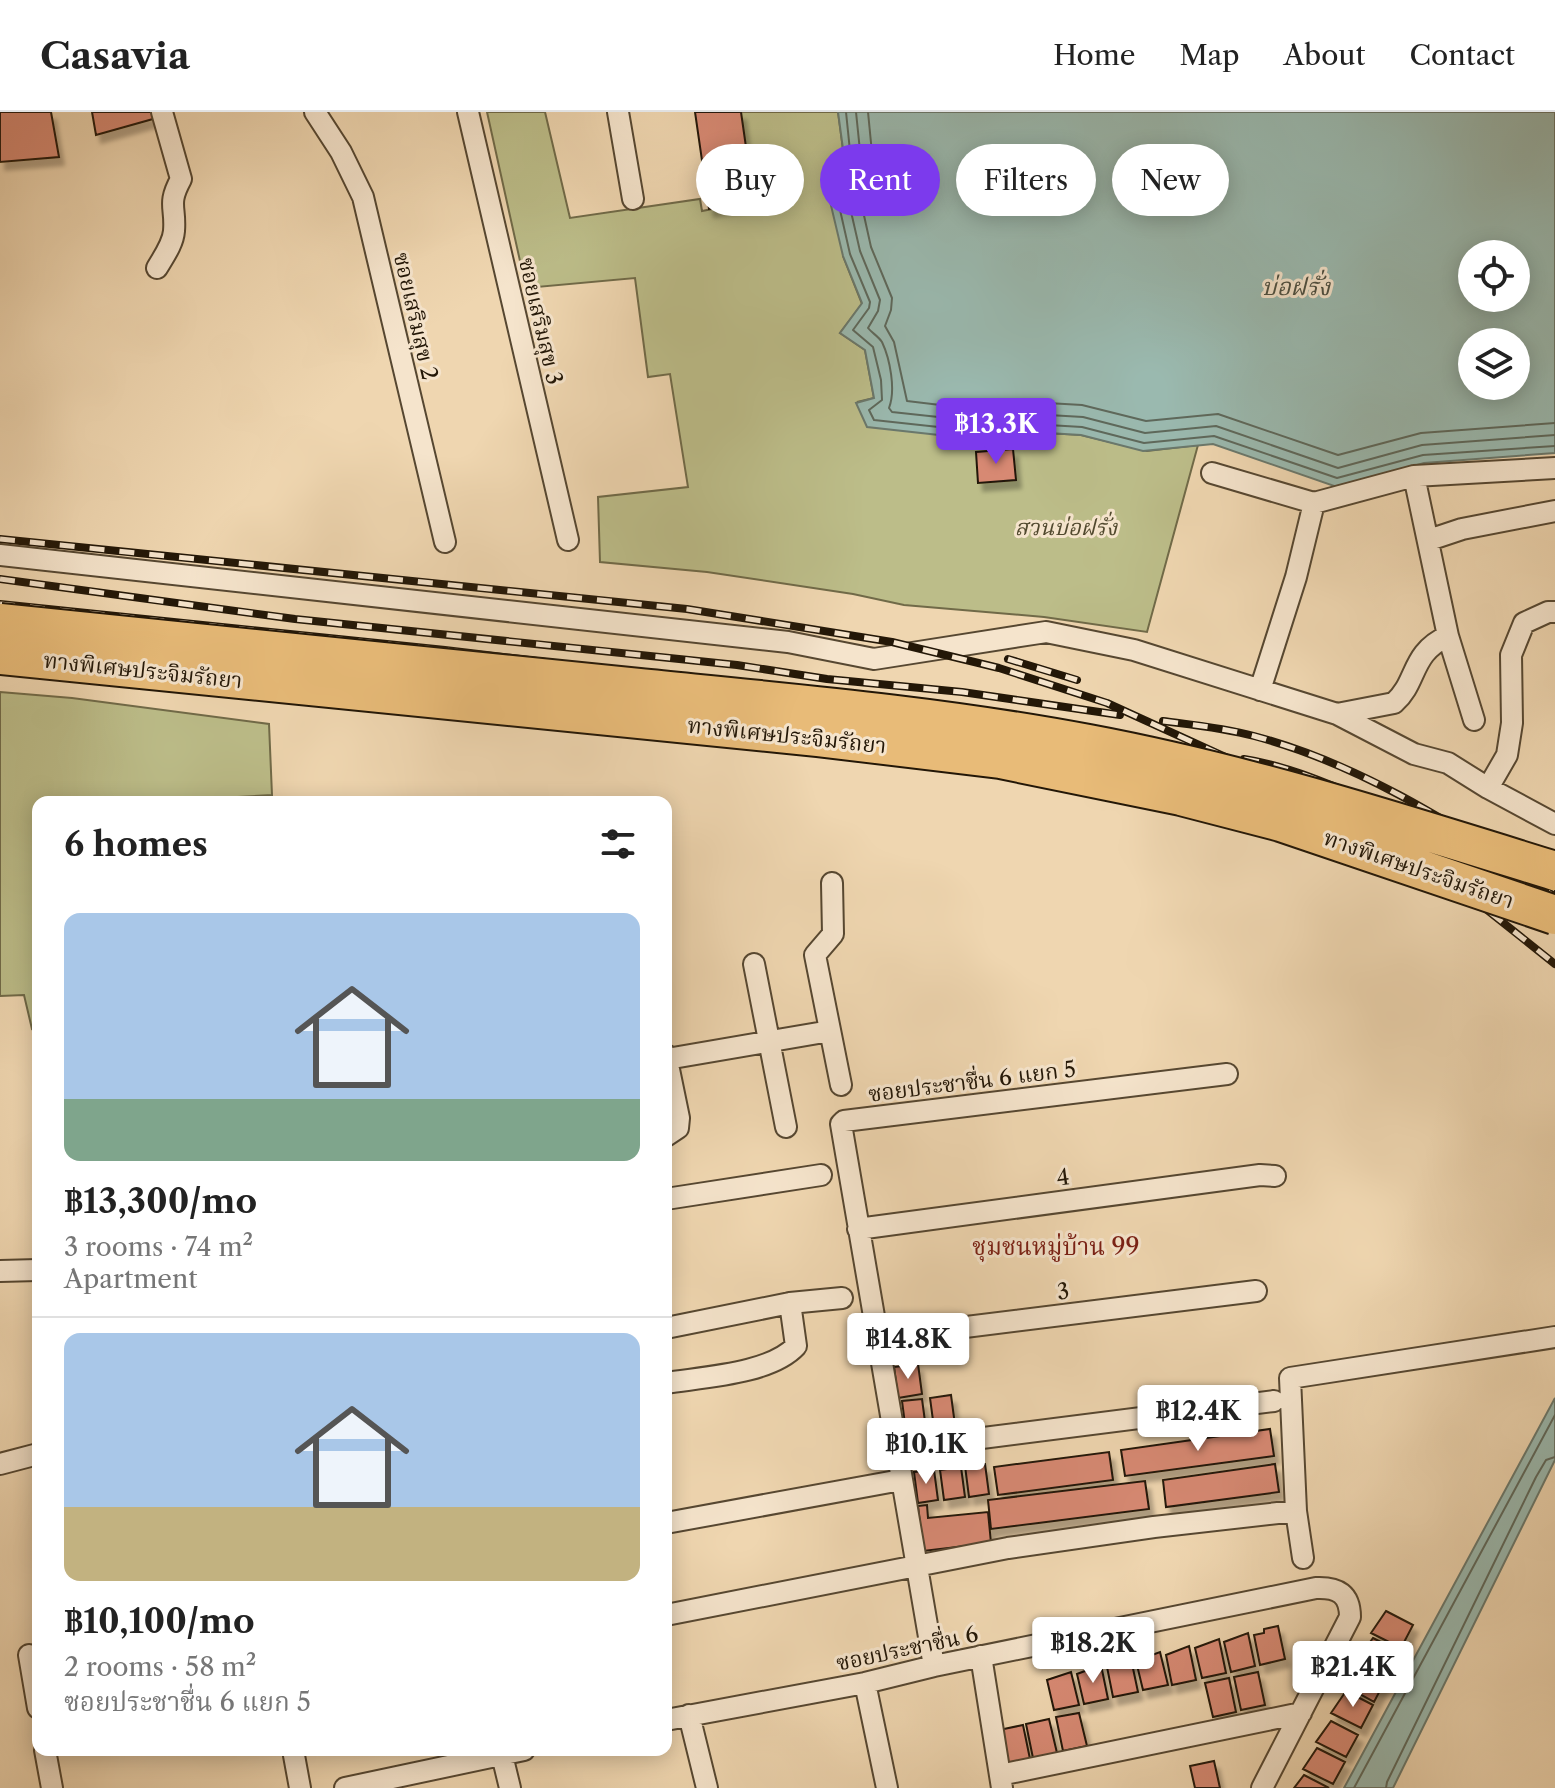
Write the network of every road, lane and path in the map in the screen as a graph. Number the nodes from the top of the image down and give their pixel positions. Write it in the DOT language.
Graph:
graph roads {
  1 [pos="162,112"];
  2 [pos="315,112"];
  3 [pos="468,112"];
  4 [pos="618,112"];
  5 [pos="633,199"];
  6 [pos="157,268"];
  7 [pos="1555,468"];
  8 [pos="1212,473"];
  9 [pos="1414,476"];
  10 [pos="1314,503"];
  11 [pos="1555,511"];
  12 [pos="568,540"];
  13 [pos="1429,540"];
  14 [pos="445,542"];
  15 [pos="0,555"];
  16 [pos="1555,612"];
  17 [pos="0,623"];
  18 [pos="1448,636"];
  19 [pos="0,655"];
  20 [pos="1260,690"];
  21 [pos="1337,714"];
  22 [pos="1474,720"];
  23 [pos="1488,788"];
  24 [pos="1555,824"];
  25 [pos="1555,871"];
  26 [pos="832,883"];
  27 [pos="1555,915"];
  28 [pos="754,964"];
  29 [pos="830,1031"];
  30 [pos="769,1040"];
  31 [pos="672,1056"];
  32 [pos="1227,1074"];
  33 [pos="672,1085"];
  34 [pos="841,1085"];
  35 [pos="786,1127"];
  36 [pos="672,1132"];
  37 [pos="821,1175"];
  38 [pos="1275,1176"];
  39 [pos="672,1198"];
  40 [pos="858,1229"];
  41 [pos="32,1270"];
  42 [pos="0,1271"];
  43 [pos="1256,1291"];
  44 [pos="842,1298"];
  45 [pos="790,1303"];
  46 [pos="672,1327"];
  47 [pos="1555,1337"];
  48 [pos="877,1338"];
  49 [pos="672,1382"];
  50 [pos="1274,1401"];
  51 [pos="896,1449"];
  52 [pos="32,1456"];
  53 [pos="0,1464"];
  54 [pos="901,1480"];
  55 [pos="1296,1511"];
  56 [pos="672,1522"];
  57 [pos="1303,1558"];
  58 [pos="917,1566"];
  59 [pos="672,1614"];
  60 [pos="29,1655"];
  61 [pos="981,1656"];
  62 [pos="934,1666"];
  63 [pos="32,1673"];
  64 [pos="865,1683"];
  65 [pos="1301,1713"];
  66 [pos="689,1715"];
  67 [pos="672,1719"];
  68 [pos="46,1756"];
  69 [pos="294,1756"];
  70 [pos="498,1756"];
  71 [pos="502,1756"];
  72 [pos="1001,1781"];
  73 [pos="370,1785"];
  74 [pos="52,1788"];
  75 [pos="300,1788"];
  76 [pos="345,1788"];
  77 [pos="510,1788"];
  78 [pos="707,1788"];
  79 [pos="887,1788"];
  80 [pos="1262,1788"];
  1 -- 6 [label="street"];
  2 -- 14 [label="street, ซอยเสริมสุข 2"];
  3 -- 12 [label="street, ซอยเสริมสุข 3"];
  4 -- 5 [label="street"];
  7 -- 9 [label="street"];
  8 -- 10 [label="street"];
  9 -- 10 [label="street"];
  9 -- 13 [label="street"];
  10 -- 20 [label="street"];
  11 -- 13 [label="street"];
  13 -- 18 [label="street"];
  15 -- 20 [label="street"];
  16 -- 23 [label="street"];
  17 -- 25 [label="highway, ทางพิเศษประจิมรัถยา, bridge"];
  18 -- 21 [label="street"];
  18 -- 22 [label="street"];
  19 -- 27 [label="highway, ทางพิเศษประจิมรัถยา, bridge"];
  20 -- 21 [label="street"];
  21 -- 23 [label="street"];
  23 -- 24 [label="street"];
  26 -- 29 [label="street"];
  28 -- 30 [label="street"];
  29 -- 30 [label="street"];
  29 -- 34 [label="street"];
  30 -- 31 [label="street"];
  30 -- 35 [label="street"];
  32 -- 40 [label="street, ซอยประชาชื่น 6 แยก 5"];
  33 -- 36 [label="street"];
  37 -- 39 [label="street"];
  38 -- 40 [label="street, 4"];
  40 -- 48 [label="street, ซอยประชาชื่น 6 แยก 5"];
  41 -- 42 [label="street"];
  43 -- 48 [label="street, 3"];
  44 -- 45 [label="street"];
  45 -- 46 [label="street"];
  45 -- 49 [label="street"];
  47 -- 55 [label="street"];
  48 -- 51 [label="street, ซอยประชาชื่น 6 แยก 5"];
  50 -- 51 [label="street"];
  51 -- 54 [label="street, ซอยประชาชื่น 6 แยก 5"];
  52 -- 53 [label="street"];
  54 -- 56 [label="street"];
  54 -- 58 [label="street, ซอยประชาชื่น 6 แยก 5"];
  55 -- 57 [label="street"];
  55 -- 58 [label="street"];
  58 -- 59 [label="street"];
  58 -- 62 [label="street, ซอยประชาชื่น 6 แยก 5"];
  60 -- 63 [label="street"];
  61 -- 62 [label="street, ซอยประชาชื่น 6"];
  61 -- 65 [label="street, ซอยประชาชื่น 6"];
  61 -- 72 [label="street"];
  62 -- 64 [label="street, ซอยประชาชื่น 6"];
  64 -- 66 [label="street, ซอยประชาชื่น 6"];
  64 -- 79 [label="street"];
  65 -- 72 [label="street"];
  65 -- 80 [label="street"];
  66 -- 67 [label="street, ซอยประชาชื่น 6"];
  66 -- 78 [label="street"];
  68 -- 74 [label="street"];
  69 -- 75 [label="street"];
  70 -- 73 [label="street"];
  71 -- 77 [label="street"];
  73 -- 76 [label="street"];
}
